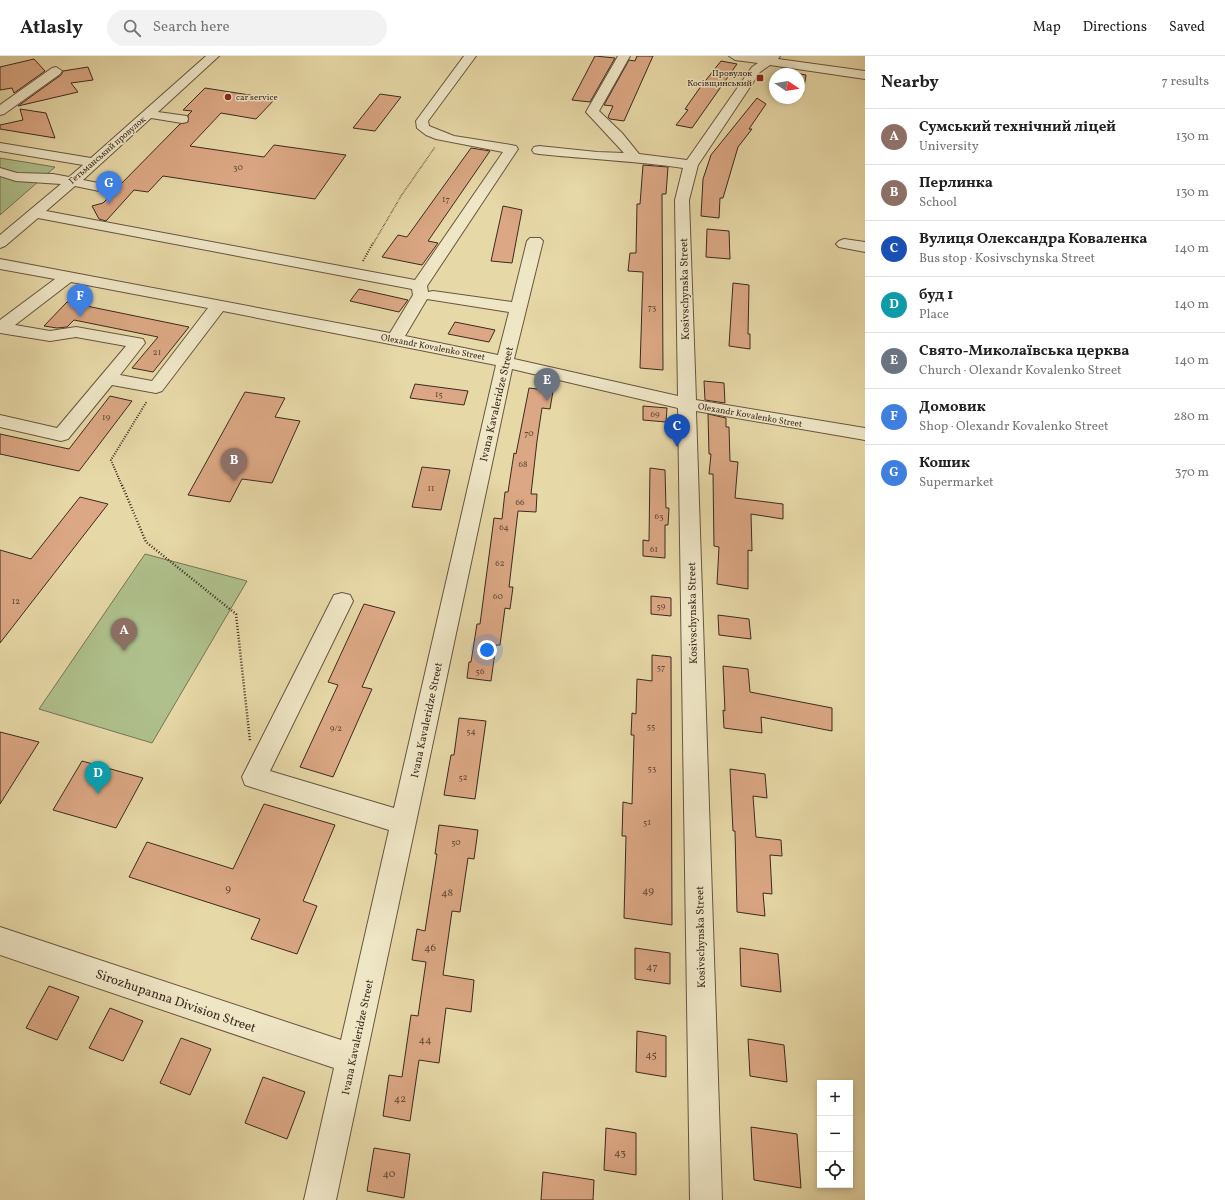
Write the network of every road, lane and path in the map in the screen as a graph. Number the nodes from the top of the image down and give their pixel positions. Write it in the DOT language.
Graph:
graph roads {
  1 [pos="213,56"];
  2 [pos="470,56"];
  3 [pos="624,56"];
  4 [pos="735,56"];
  5 [pos="771,58"];
  6 [pos="56,70"];
  7 [pos="865,75"];
  8 [pos="0,111"];
  9 [pos="148,114"];
  10 [pos="182,119"];
  11 [pos="442,137"];
  12 [pos="0,147"];
  13 [pos="539,150"];
  14 [pos="635,157"];
  15 [pos="94,163"];
  16 [pos="691,164"];
  17 [pos="0,172"];
  18 [pos="70,182"];
  19 [pos="109,189"];
  20 [pos="34,214"];
  21 [pos="535,241"];
  22 [pos="0,243"];
  23 [pos="844,244"];
  24 [pos="865,247"];
  25 [pos="0,264"];
  26 [pos="355,274"];
  27 [pos="69,276"];
  28 [pos="419,286"];
  29 [pos="433,296"];
  30 [pos="219,305"];
  31 [pos="518,308"];
  32 [pos="0,328"];
  33 [pos="395,339"];
  34 [pos="505,362"];
  35 [pos="108,379"];
  36 [pos="156,387"];
  37 [pos="687,404"];
  38 [pos="0,421"];
  39 [pos="865,434"];
  40 [pos="342,601"];
  41 [pos="254,777"];
  42 [pos="404,823"];
  43 [pos="0,941"];
  44 [pos="352,1059"];
  45 [pos="320,1200"];
  46 [pos="706,1200"];
  1 -- 9 [label="street, Гетьманський провулок"];
  2 -- 11 [label="street"];
  3 -- 14 [label="street"];
  4 -- 5 [label="street"];
  5 -- 7 [label="street"];
  5 -- 16 [label="street, Kosivschynska Street"];
  6 -- 8 [label="street"];
  9 -- 10 [label="street"];
  9 -- 15 [label="street, Гетьманський провулок"];
  11 -- 26 [label="path"];
  11 -- 28 [label="street"];
  12 -- 15 [label="street"];
  13 -- 14 [label="street"];
  14 -- 16 [label="street"];
  15 -- 18 [label="street, Гетьманський провулок"];
  16 -- 37 [label="street, Kosivschynska Street"];
  17 -- 18 [label="street"];
  18 -- 19 [label="street"];
  18 -- 20 [label="street, Гетьманський провулок"];
  20 -- 22 [label="street, Гетьманський провулок"];
  20 -- 26 [label="street"];
  21 -- 31 [label="street, Ivana Kavaleridze Street"];
  23 -- 24 [label="street"];
  25 -- 27 [label="street, Olexandr Kovalenko Street"];
  26 -- 28 [label="street"];
  27 -- 30 [label="street, Olexandr Kovalenko Street"];
  27 -- 32 [label="street"];
  28 -- 33 [label="street"];
  29 -- 31 [label="street"];
  30 -- 33 [label="street, Olexandr Kovalenko Street"];
  30 -- 36 [label="street"];
  31 -- 34 [label="street, Ivana Kavaleridze Street"];
  32 -- 35 [label="street"];
  33 -- 34 [label="street, Olexandr Kovalenko Street"];
  34 -- 37 [label="street, Olexandr Kovalenko Street"];
  34 -- 42 [label="street, Ivana Kavaleridze Street"];
  35 -- 36 [label="street"];
  35 -- 38 [label="street"];
  36 -- 41 [label="path"];
  37 -- 39 [label="street, Olexandr Kovalenko Street"];
  37 -- 46 [label="street, Kosivschynska Street"];
  40 -- 41 [label="street"];
  41 -- 42 [label="street"];
  42 -- 44 [label="street, Ivana Kavaleridze Street"];
  43 -- 44 [label="street, Sirozhupanna Division Street"];
  44 -- 45 [label="street, Ivana Kavaleridze Street"];
}
